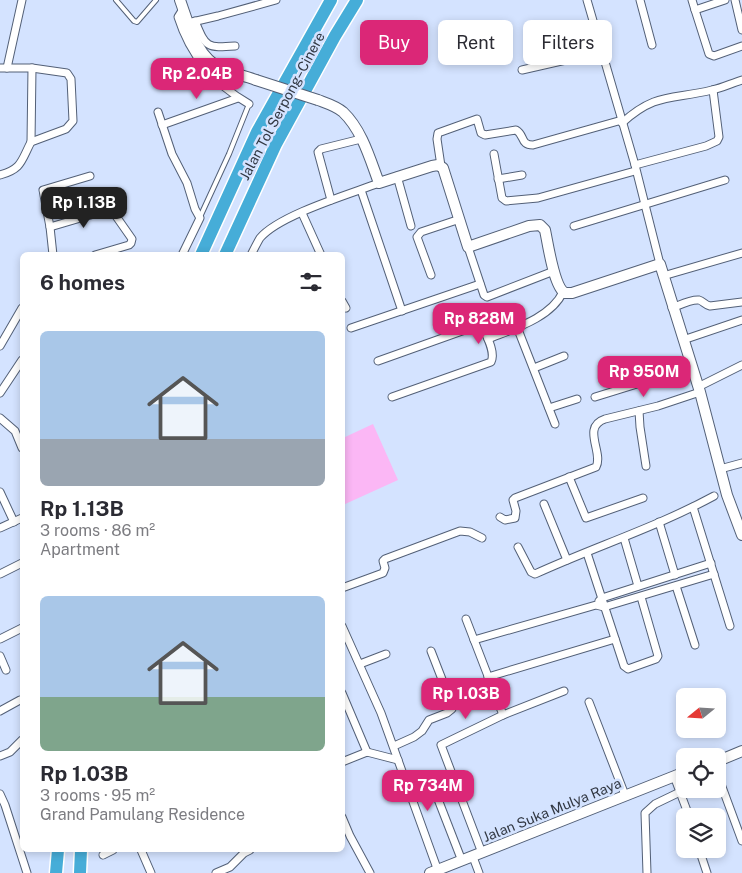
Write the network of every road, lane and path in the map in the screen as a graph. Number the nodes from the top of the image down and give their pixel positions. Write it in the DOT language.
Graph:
graph roads {
  1 [pos="22,0"];
  2 [pos="116,0"];
  3 [pos="156,0"];
  4 [pos="276,0"];
  5 [pos="331,0"];
  6 [pos="357,0"];
  7 [pos="588,0"];
  8 [pos="640,0"];
  9 [pos="692,0"];
  10 [pos="726,0"];
  11 [pos="735,0"];
  12 [pos="182,4"];
  13 [pos="695,10"];
  14 [pos="593,20"];
  15 [pos="192,22"];
  16 [pos="742,30"];
  17 [pos="652,45"];
  18 [pos="236,46"];
  19 [pos="742,46"];
  20 [pos="544,65"];
  21 [pos="605,65"];
  22 [pos="4,68"];
  23 [pos="32,68"];
  24 [pos="522,70"];
  25 [pos="742,80"];
  26 [pos="713,90"];
  27 [pos="238,98"];
  28 [pos="249,104"];
  29 [pos="158,112"];
  30 [pos="622,122"];
  31 [pos="162,125"];
  32 [pos="361,139"];
  33 [pos="31,142"];
  34 [pos="494,154"];
  35 [pos="441,166"];
  36 [pos="635,168"];
  37 [pos="0,175"];
  38 [pos="522,175"];
  39 [pos="90,176"];
  40 [pos="397,176"];
  41 [pos="498,179"];
  42 [pos="725,180"];
  43 [pos="379,183"];
  44 [pos="361,190"];
  45 [pos="331,200"];
  46 [pos="644,205"];
  47 [pos="302,213"];
  48 [pos="200,218"];
  49 [pos="460,219"];
  50 [pos="411,226"];
  51 [pos="574,226"];
  52 [pos="50,227"];
  53 [pos="468,247"];
  54 [pos="53,252"];
  55 [pos="105,252"];
  56 [pos="183,252"];
  57 [pos="202,252"];
  58 [pos="226,252"];
  59 [pos="253,252"];
  60 [pos="320,252"];
  61 [pos="742,253"];
  62 [pos="660,264"];
  63 [pos="554,271"];
  64 [pos="431,275"];
  65 [pos="663,276"];
  66 [pos="480,284"];
  67 [pos="563,292"];
  68 [pos="742,302"];
  69 [pos="672,308"];
  70 [pos="20,311"];
  71 [pos="402,311"];
  72 [pos="742,320"];
  73 [pos="351,328"];
  74 [pos="516,328"];
  75 [pos="488,339"];
  76 [pos="682,340"];
  77 [pos="0,346"];
  78 [pos="564,356"];
  79 [pos="378,361"];
  80 [pos="20,363"];
  81 [pos="742,365"];
  82 [pos="692,367"];
  83 [pos="534,368"];
  84 [pos="699,389"];
  85 [pos="0,393"];
  86 [pos="392,397"];
  87 [pos="594,398"];
  88 [pos="577,400"];
  89 [pos="549,408"];
  90 [pos="639,411"];
  91 [pos="0,418"];
  92 [pos="555,424"];
  93 [pos="20,443"];
  94 [pos="742,463"];
  95 [pos="646,466"];
  96 [pos="720,470"];
  97 [pos="569,477"];
  98 [pos="0,492"];
  99 [pos="714,496"];
  100 [pos="643,498"];
  101 [pos="544,504"];
  102 [pos="693,507"];
  103 [pos="500,517"];
  104 [pos="20,519"];
  105 [pos="14,522"];
  106 [pos="659,522"];
  107 [pos="0,528"];
  108 [pos="742,535"];
  109 [pos="482,538"];
  110 [pos="624,538"];
  111 [pos="518,547"];
  112 [pos="587,553"];
  113 [pos="567,560"];
  114 [pos="711,563"];
  115 [pos="20,564"];
  116 [pos="0,574"];
  117 [pos="714,574"];
  118 [pos="675,575"];
  119 [pos="638,586"];
  120 [pos="676,586"];
  121 [pos="345,587"];
  122 [pos="641,597"];
  123 [pos="602,598"];
  124 [pos="596,605"];
  125 [pos="604,607"];
  126 [pos="466,619"];
  127 [pos="730,626"];
  128 [pos="20,629"];
  129 [pos="345,632"];
  130 [pos="0,639"];
  131 [pos="615,639"];
  132 [pos="474,640"];
  133 [pos="695,645"];
  134 [pos="431,651"];
  135 [pos="386,654"];
  136 [pos="0,656"];
  137 [pos="360,664"];
  138 [pos="6,670"];
  139 [pos="488,677"];
  140 [pos="564,692"];
  141 [pos="20,700"];
  142 [pos="345,700"];
  143 [pos="589,702"];
  144 [pos="0,711"];
  145 [pos="503,716"];
  146 [pos="20,742"];
  147 [pos="394,746"];
  148 [pos="367,752"];
  149 [pos="741,753"];
  150 [pos="0,756"];
  151 [pos="726,758"];
  152 [pos="398,760"];
  153 [pos="345,761"];
  154 [pos="674,776"];
  155 [pos="676,781"];
  156 [pos="434,789"];
  157 [pos="0,794"];
  158 [pos="676,794"];
  159 [pos="625,795"];
  160 [pos="726,798"];
  161 [pos="345,824"];
  162 [pos="742,841"];
  163 [pos="20,850"];
  164 [pos="21,852"];
  165 [pos="58,852"];
  166 [pos="81,852"];
  167 [pos="109,852"];
  168 [pos="142,852"];
  169 [pos="246,852"];
  170 [pos="103,855"];
  171 [pos="478,855"];
  172 [pos="702,858"];
  173 [pos="462,861"];
  174 [pos="434,872"];
  175 [pos="27,873"];
  176 [pos="56,873"];
  177 [pos="80,873"];
  178 [pos="151,873"];
  179 [pos="216,873"];
  180 [pos="370,873"];
  181 [pos="479,873"];
  182 [pos="647,873"];
  183 [pos="707,873"];
  1 -- 22 [label="street"];
  2 -- 3 [label="lane"];
  4 -- 15 [label="street"];
  5 -- 57 [label="highway, Jalan Tol Serpong–Cinere"];
  6 -- 58 [label="highway, Jalan Tol Serpong–Cinere"];
  7 -- 14 [label="street"];
  8 -- 17 [label="street"];
  9 -- 13 [label="street"];
  10 -- 13 [label="street"];
  11 -- 16 [label="street"];
  12 -- 15 [label="street"];
  12 -- 27 [label="street"];
  13 -- 19 [label="street"];
  15 -- 18 [label="street"];
  15 -- 32 [label="street, bridge"];
  20 -- 24 [label="street"];
  21 -- 30 [label="street"];
  22 -- 23 [label="street"];
  23 -- 33 [label="street"];
  23 -- 33 [label="street"];
  25 -- 26 [label="street"];
  26 -- 30 [label="street"];
  26 -- 36 [label="street"];
  27 -- 28 [label="street"];
  27 -- 31 [label="street"];
  28 -- 48 [label="lane"];
  29 -- 31 [label="street"];
  30 -- 35 [label="street"];
  30 -- 36 [label="street"];
  31 -- 48 [label="street"];
  32 -- 43 [label="street"];
  32 -- 45 [label="street"];
  33 -- 37 [label="street"];
  34 -- 41 [label="street"];
  35 -- 40 [label="street"];
  35 -- 49 [label="street"];
  36 -- 41 [label="street"];
  36 -- 46 [label="street"];
  38 -- 41 [label="street"];
  39 -- 52 [label="street"];
  40 -- 43 [label="street"];
  40 -- 50 [label="street"];
  42 -- 46 [label="street"];
  43 -- 44 [label="street"];
  44 -- 45 [label="street"];
  44 -- 71 [label="street"];
  45 -- 47 [label="street"];
  46 -- 51 [label="street"];
  46 -- 62 [label="street"];
  47 -- 59 [label="street"];
  47 -- 60 [label="street"];
  48 -- 56 [label="street"];
  49 -- 53 [label="street"];
  49 -- 64 [label="street"];
  52 -- 54 [label="street"];
  52 -- 55 [label="street"];
  53 -- 63 [label="street"];
  53 -- 66 [label="street"];
  61 -- 65 [label="street"];
  62 -- 65 [label="street"];
  62 -- 67 [label="street"];
  63 -- 66 [label="street"];
  63 -- 67 [label="street"];
  65 -- 69 [label="street"];
  66 -- 71 [label="street"];
  67 -- 74 [label="street"];
  68 -- 69 [label="street"];
  69 -- 76 [label="street"];
  70 -- 77 [label="street"];
  71 -- 73 [label="street"];
  72 -- 76 [label="street"];
  74 -- 75 [label="street"];
  74 -- 83 [label="street"];
  75 -- 79 [label="street"];
  75 -- 86 [label="street"];
  76 -- 82 [label="street"];
  78 -- 83 [label="street"];
  80 -- 85 [label="street"];
  81 -- 84 [label="street"];
  82 -- 84 [label="street"];
  82 -- 87 [label="street"];
  83 -- 89 [label="street"];
  84 -- 90 [label="street"];
  84 -- 96 [label="street"];
  88 -- 89 [label="street"];
  89 -- 92 [label="street"];
  90 -- 95 [label="street"];
  90 -- 97 [label="street"];
  91 -- 93 [label="street"];
  94 -- 96 [label="street"];
  96 -- 108 [label="street"];
  97 -- 100 [label="street"];
  97 -- 103 [label="street"];
  98 -- 105 [label="street"];
  99 -- 102 [label="street"];
  101 -- 113 [label="street"];
  102 -- 106 [label="street"];
  102 -- 114 [label="street"];
  104 -- 105 [label="street"];
  105 -- 107 [label="street"];
  106 -- 110 [label="street"];
  106 -- 118 [label="street"];
  109 -- 121 [label="street"];
  110 -- 112 [label="street"];
  110 -- 119 [label="street"];
  111 -- 113 [label="street"];
  112 -- 113 [label="street"];
  112 -- 123 [label="street"];
  114 -- 117 [label="street"];
  114 -- 118 [label="street"];
  115 -- 116 [label="street"];
  117 -- 120 [label="street"];
  117 -- 127 [label="street"];
  118 -- 119 [label="street"];
  119 -- 123 [label="street"];
  120 -- 122 [label="street"];
  120 -- 133 [label="street"];
  122 -- 125 [label="street"];
  122 -- 131 [label="street"];
  123 -- 124 [label="street"];
  123 -- 125 [label="street"];
  124 -- 125 [label="street"];
  124 -- 132 [label="street"];
  125 -- 131 [label="street"];
  126 -- 132 [label="street"];
  128 -- 130 [label="street"];
  129 -- 137 [label="street"];
  131 -- 139 [label="street"];
  132 -- 139 [label="street"];
  134 -- 147 [label="street"];
  135 -- 137 [label="street"];
  136 -- 138 [label="street"];
  137 -- 147 [label="street"];
  139 -- 145 [label="street"];
  140 -- 145 [label="street"];
  141 -- 144 [label="street"];
  142 -- 148 [label="street"];
  143 -- 159 [label="street"];
  145 -- 171 [label="street"];
  146 -- 150 [label="street"];
  147 -- 152 [label="street"];
  148 -- 152 [label="street"];
  148 -- 153 [label="street"];
  149 -- 151 [label="street"];
  152 -- 174 [label="street"];
  154 -- 155 [label="street"];
  154 -- 159 [label="street, Jalan Suka Mulya Raya"];
  156 -- 173 [label="street"];
  157 -- 163 [label="street"];
  158 -- 182 [label="street"];
  159 -- 171 [label="street, Jalan Suka Mulya Raya"];
  160 -- 162 [label="street"];
  161 -- 180 [label="street"];
  164 -- 175 [label="street"];
  165 -- 176 [label="highway"];
  166 -- 177 [label="highway"];
  167 -- 170 [label="street"];
  168 -- 178 [label="street"];
  169 -- 179 [label="street"];
  171 -- 173 [label="street, Jalan Suka Mulya Raya"];
  171 -- 181 [label="street"];
  172 -- 183 [label="street"];
  173 -- 174 [label="street, Jalan Suka Mulya Raya"];
}
